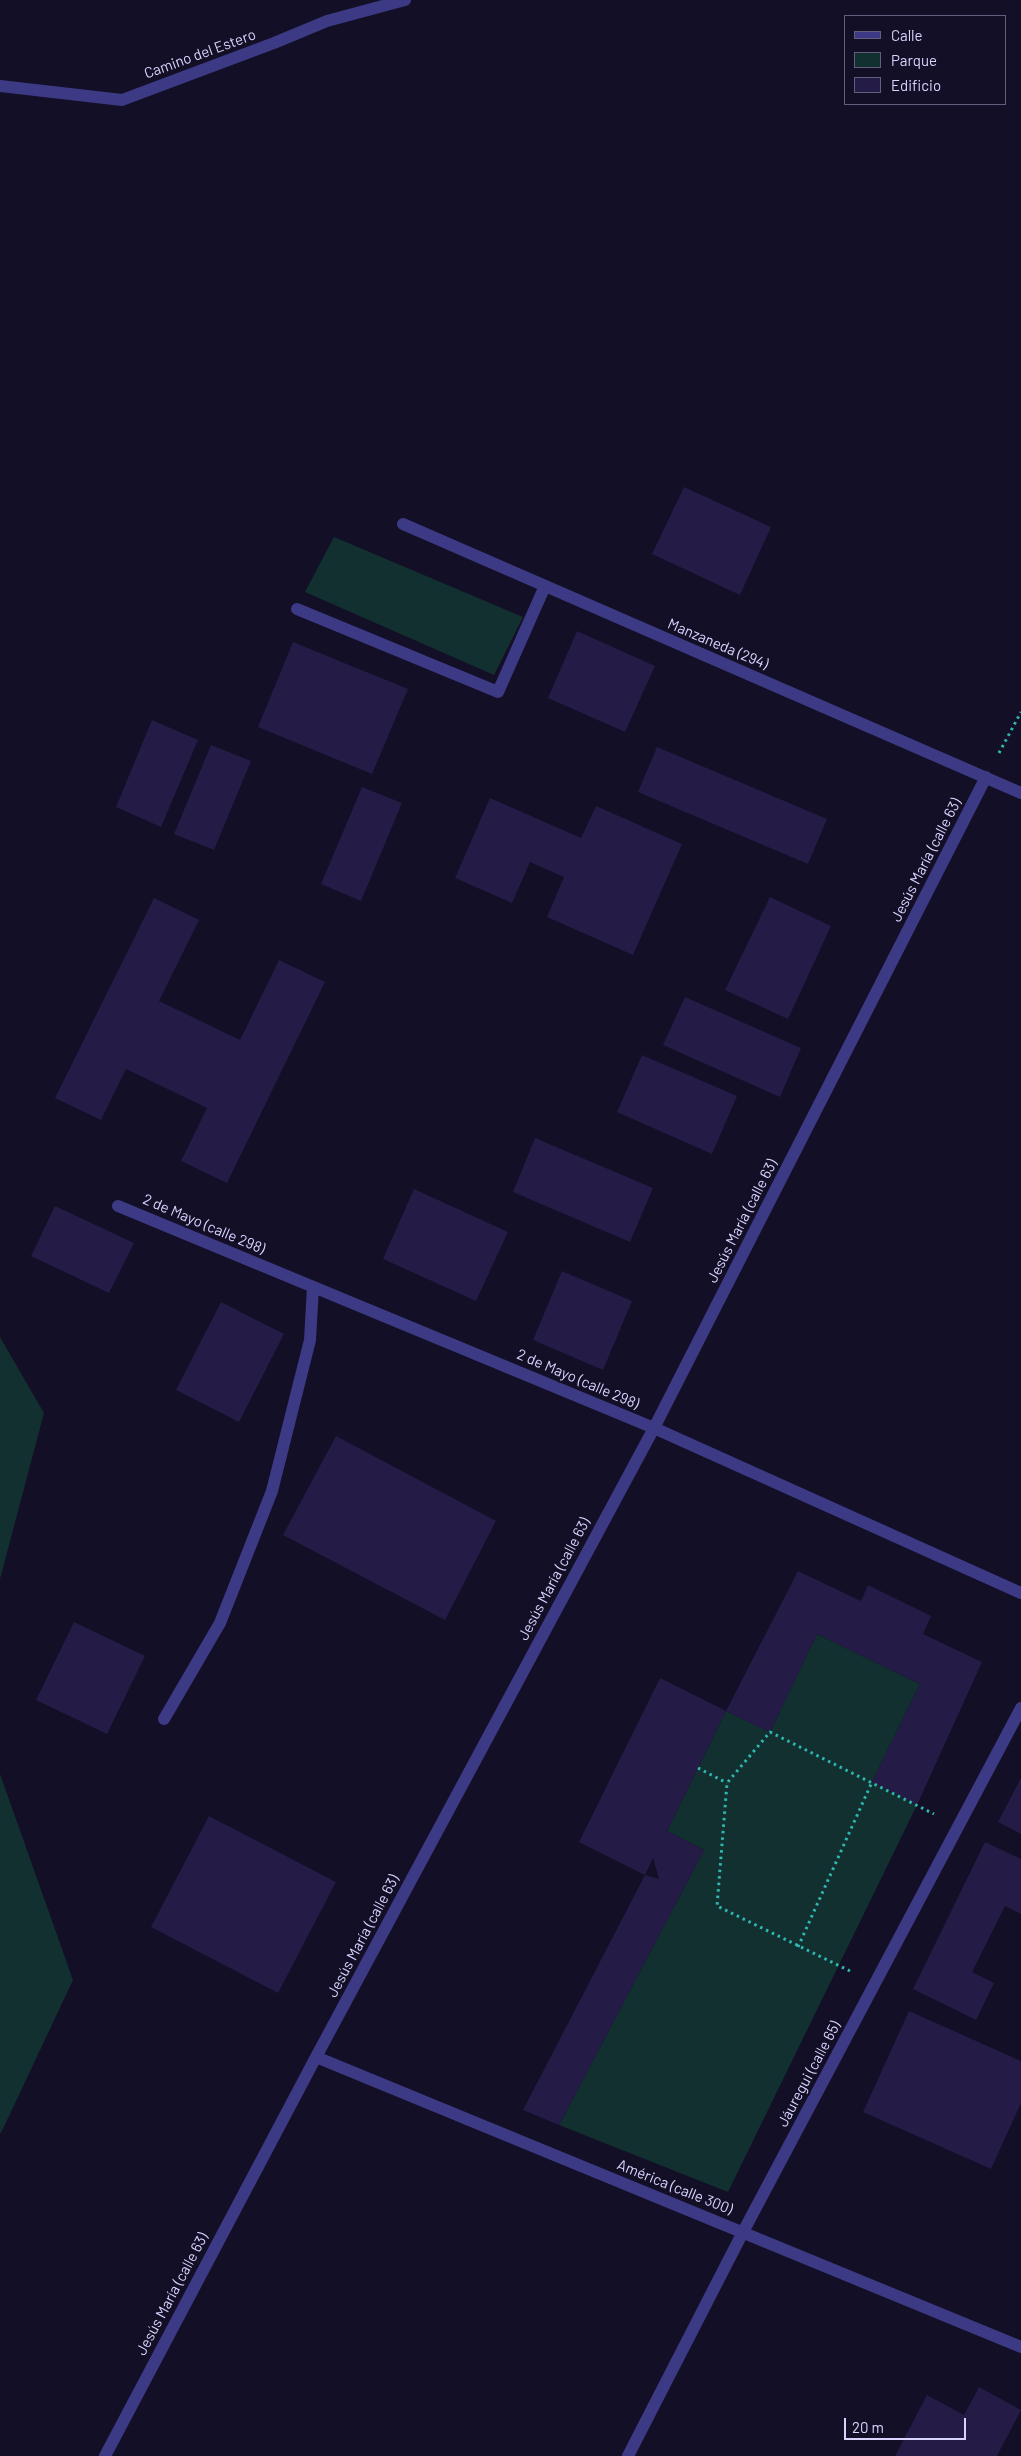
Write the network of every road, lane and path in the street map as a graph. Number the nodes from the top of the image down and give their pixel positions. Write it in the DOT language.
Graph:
graph roads {
  1 [pos="405,0"];
  2 [pos="0,86"];
  3 [pos="403,524"];
  4 [pos="544,586"];
  5 [pos="297,609"];
  6 [pos="1021,712"];
  7 [pos="986,777"];
  8 [pos="1021,793"];
  9 [pos="118,1206"];
  10 [pos="313,1287"];
  11 [pos="654,1428"];
  12 [pos="1021,1593"];
  13 [pos="1021,1708"];
  14 [pos="164,1719"];
  15 [pos="698,1768"];
  16 [pos="872,1782"];
  17 [pos="727,1783"];
  18 [pos="958,1827"];
  19 [pos="798,1947"];
  20 [pos="876,1982"];
  21 [pos="316,2057"];
  22 [pos="743,2232"];
  23 [pos="1021,2347"];
  24 [pos="105,2456"];
  25 [pos="628,2456"];
  1 -- 2 [label="street, Camino del Estero"];
  3 -- 4 [label="street, Manzaneda (294)"];
  4 -- 5 [label="street"];
  4 -- 7 [label="street, Manzaneda (294)"];
  6 -- 7 [label="path"];
  7 -- 8 [label="street, Manzaneda (294)"];
  7 -- 11 [label="street, Jesús María (calle 63)"];
  9 -- 10 [label="street, 2 de Mayo (calle 298)"];
  10 -- 11 [label="street, 2 de Mayo (calle 298)"];
  10 -- 14 [label="street"];
  11 -- 12 [label="street, 2 de Mayo (calle 298)"];
  11 -- 21 [label="street, Jesús María (calle 63)"];
  13 -- 18 [label="street, Jáuregui (calle 65)"];
  15 -- 17 [label="path"];
  16 -- 17 [label="path"];
  16 -- 18 [label="path"];
  16 -- 19 [label="path"];
  17 -- 19 [label="path"];
  18 -- 20 [label="street, Jáuregui (calle 65)"];
  19 -- 20 [label="path"];
  20 -- 22 [label="street, Jáuregui (calle 65)"];
  21 -- 22 [label="street, América (calle 300)"];
  21 -- 24 [label="street, Jesús María (calle 63)"];
  22 -- 23 [label="street, América (calle 300)"];
  22 -- 25 [label="street, Jáuregui (calle 65)"];
}
